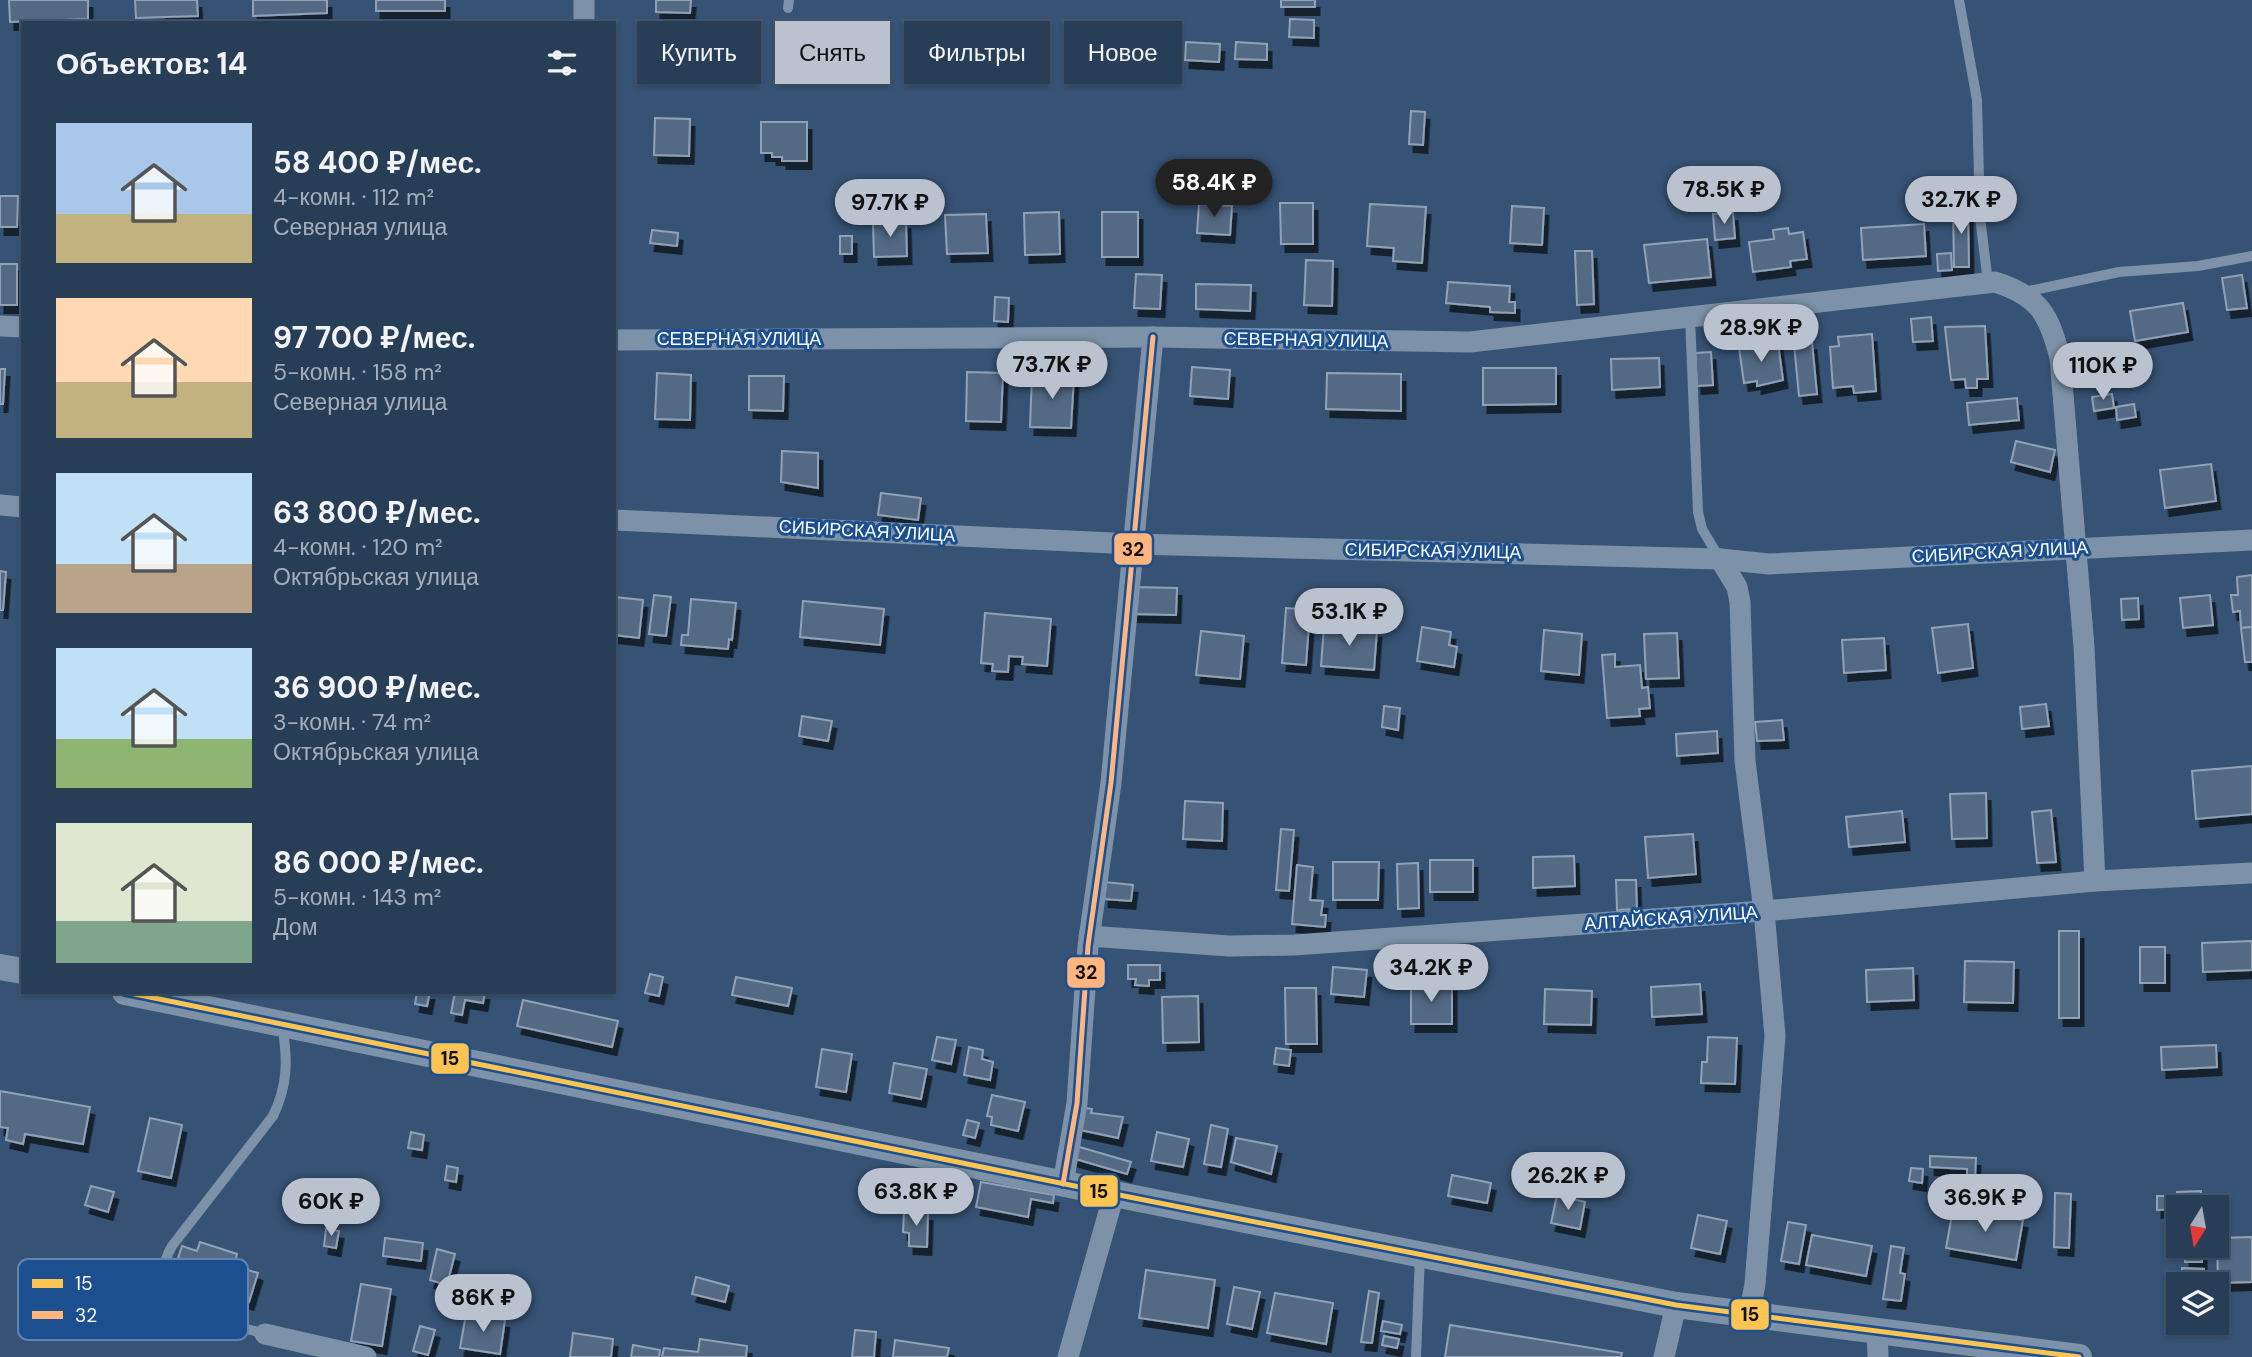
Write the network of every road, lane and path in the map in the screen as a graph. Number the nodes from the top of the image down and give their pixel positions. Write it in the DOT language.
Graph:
graph roads {
  1 [pos="584,0"];
  2 [pos="1959,0"];
  3 [pos="584,21"];
  4 [pos="2252,256"];
  5 [pos="1991,282"];
  6 [pos="2022,292"];
  7 [pos="1690,317"];
  8 [pos="0,326"];
  9 [pos="21,327"];
  10 [pos="1153,337"];
  11 [pos="616,340"];
  12 [pos="0,505"];
  13 [pos="21,507"];
  14 [pos="616,520"];
  15 [pos="2252,541"];
  16 [pos="1134,544"];
  17 [pos="2076,547"];
  18 [pos="1720,559"];
  19 [pos="2252,873"];
  20 [pos="2095,881"];
  21 [pos="1764,911"];
  22 [pos="1089,936"];
  23 [pos="0,967"];
  24 [pos="21,971"];
  25 [pos="135,994"];
  26 [pos="282,1024"];
  27 [pos="1063,1184"];
  28 [pos="1114,1194"];
  29 [pos="1420,1255"];
  30 [pos="166,1259"];
  31 [pos="1676,1305"];
  32 [pos="1749,1316"];
  33 [pos="248,1329"];
  34 [pos="1877,1329"];
  35 [pos="265,1334"];
  36 [pos="366,1357"];
  37 [pos="1068,1357"];
  38 [pos="1416,1357"];
  39 [pos="1664,1357"];
  40 [pos="1878,1357"];
  41 [pos="2079,1357"];
  1 -- 3 [label="street"];
  2 -- 5 [label="lane"];
  4 -- 6 [label="lane"];
  5 -- 6 [label="street"];
  5 -- 7 [label="street, СЕВЕРНАЯ УЛИЦА"];
  6 -- 17 [label="street"];
  7 -- 10 [label="street, СЕВЕРНАЯ УЛИЦА"];
  7 -- 18 [label="lane"];
  8 -- 9 [label="street"];
  10 -- 11 [label="street, СЕВЕРНАЯ УЛИЦА"];
  10 -- 16 [label="street"];
  12 -- 13 [label="street"];
  14 -- 16 [label="street, СИБИРСКАЯ УЛИЦА"];
  15 -- 17 [label="street, СИБИРСКАЯ УЛИЦА"];
  16 -- 18 [label="street, СИБИРСКАЯ УЛИЦА"];
  16 -- 22 [label="street"];
  17 -- 18 [label="street, СИБИРСКАЯ УЛИЦА"];
  17 -- 20 [label="street"];
  18 -- 21 [label="street"];
  19 -- 20 [label="street, АЛТАЙСКАЯ УЛИЦА"];
  20 -- 21 [label="street, АЛТАЙСКАЯ УЛИЦА"];
  21 -- 22 [label="street, АЛТАЙСКАЯ УЛИЦА"];
  21 -- 32 [label="street"];
  22 -- 27 [label="street"];
  23 -- 24 [label="street"];
  25 -- 26 [label="street"];
  26 -- 27 [label="street"];
  26 -- 30 [label="lane"];
  27 -- 28 [label="street"];
  28 -- 29 [label="street"];
  28 -- 37 [label="street"];
  29 -- 31 [label="street"];
  29 -- 38 [label="lane"];
  31 -- 32 [label="street"];
  31 -- 39 [label="street"];
  32 -- 34 [label="street"];
  33 -- 35 [label="lane"];
  34 -- 40 [label="street"];
  34 -- 41 [label="street"];
  35 -- 36 [label="street"];
}
